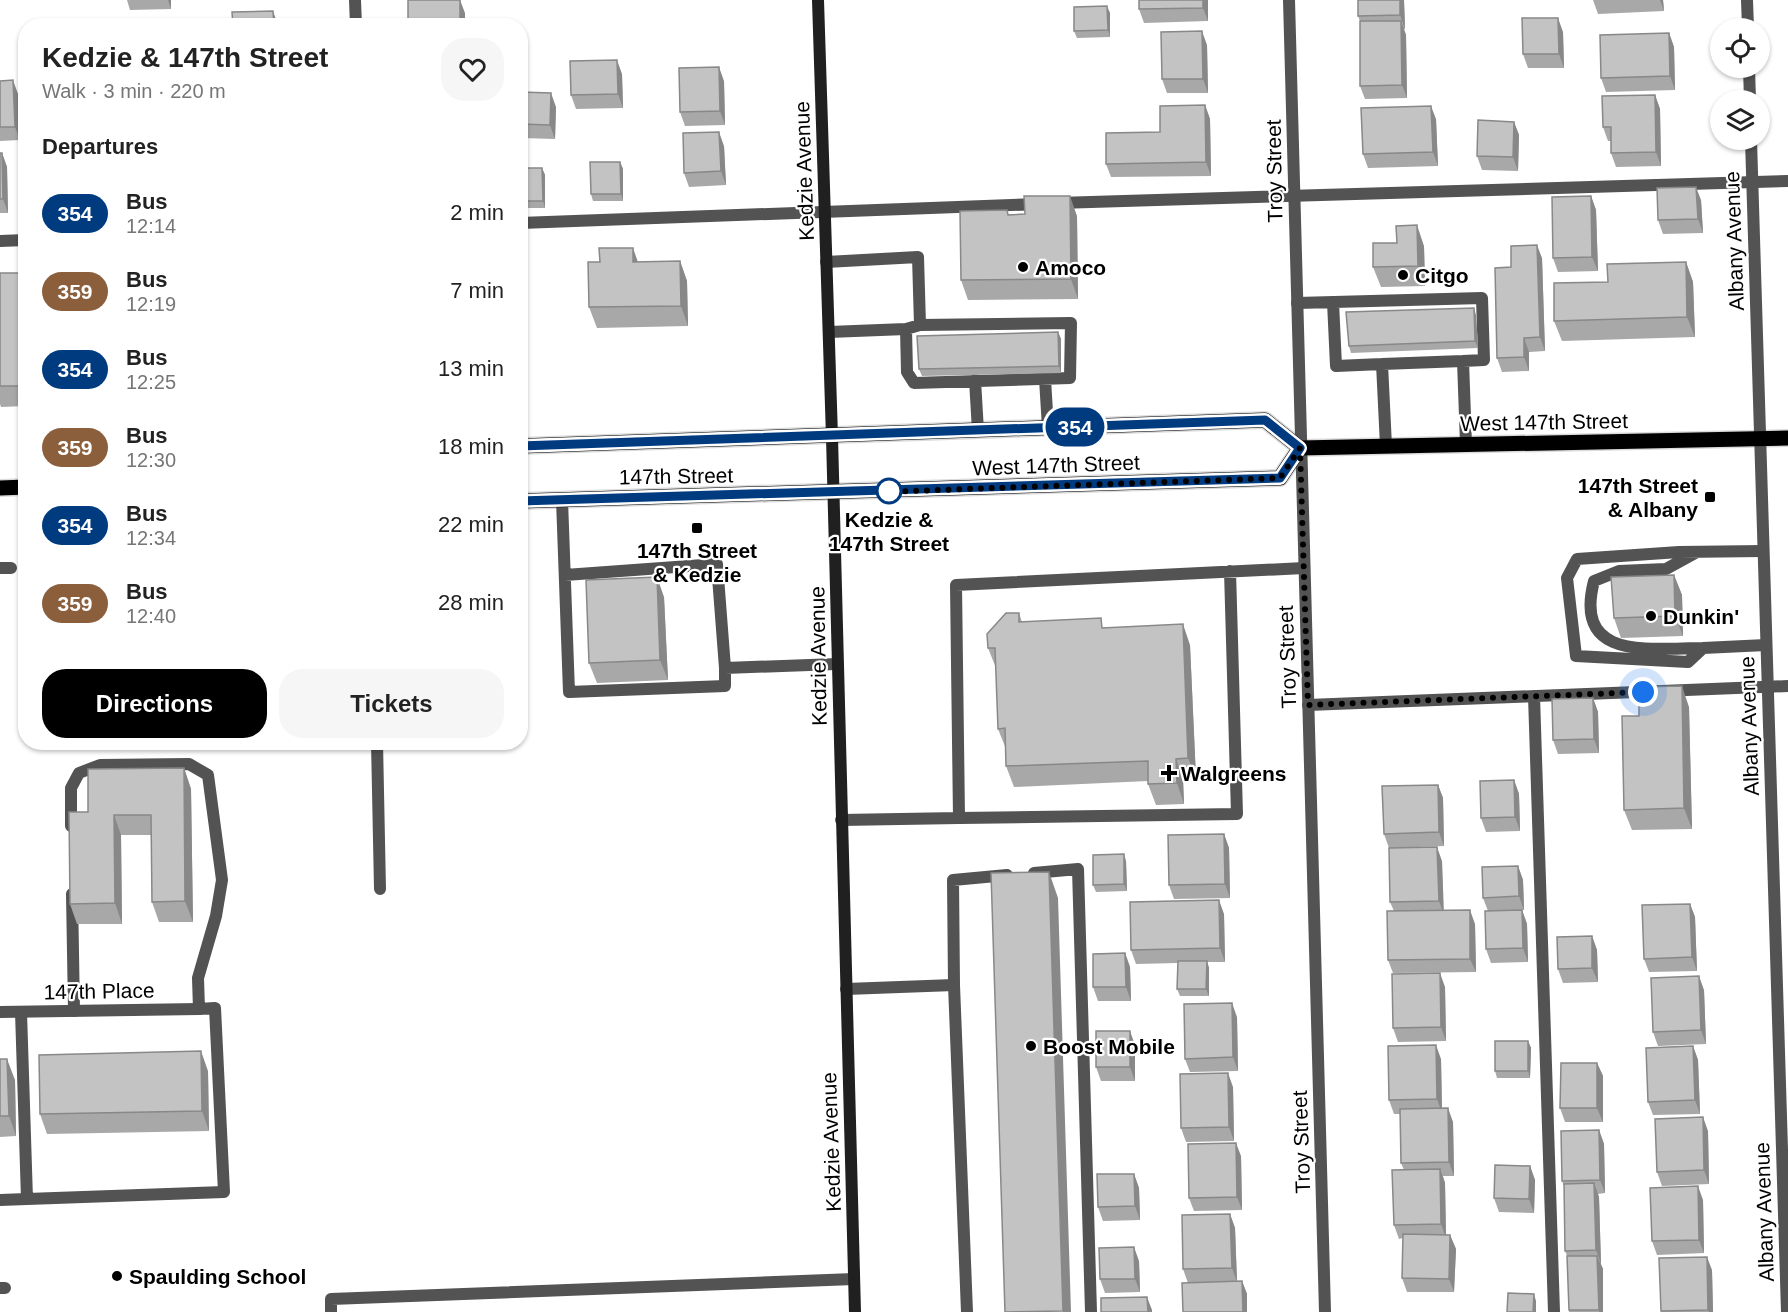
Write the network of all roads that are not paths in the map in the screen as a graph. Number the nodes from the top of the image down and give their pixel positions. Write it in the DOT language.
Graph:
graph roads {
  1 [pos="355,0"];
  2 [pos="818,0"];
  3 [pos="1289,0"];
  4 [pos="1747,0"];
  5 [pos="356,18"];
  6 [pos="1748,18"];
  7 [pos="1751,150"];
  8 [pos="1788,181"];
  9 [pos="1752,182"];
  10 [pos="1294,196"];
  11 [pos="824,210"];
  12 [pos="528,223"];
  13 [pos="18,240"];
  14 [pos="0,241"];
  15 [pos="826,262"];
  16 [pos="1333,302"];
  17 [pos="1297,303"];
  18 [pos="1023,323"];
  19 [pos="985,324"];
  20 [pos="920,325"];
  21 [pos="952,325"];
  22 [pos="906,329"];
  23 [pos="829,332"];
  24 [pos="987,340"];
  25 [pos="1024,340"];
  26 [pos="953,342"];
  27 [pos="1463,361"];
  28 [pos="1382,364"];
  29 [pos="1045,379"];
  30 [pos="975,381"];
  31 [pos="1048,428"];
  32 [pos="978,431"];
  33 [pos="832,437"];
  34 [pos="1760,438"];
  35 [pos="1788,438"];
  36 [pos="1466,444"];
  37 [pos="528,446"];
  38 [pos="1386,446"];
  39 [pos="1300,448"];
  40 [pos="18,487"];
  41 [pos="0,488"];
  42 [pos="833,493"];
  43 [pos="562,500"];
  44 [pos="528,501"];
  45 [pos="1763,551"];
  46 [pos="1698,552"];
  47 [pos="1304,568"];
  48 [pos="1230,571"];
  49 [pos="565,575"];
  50 [pos="1766,645"];
  51 [pos="1703,648"];
  52 [pos="837,664"];
  53 [pos="725,668"];
  54 [pos="1788,686"];
  55 [pos="1767,687"];
  56 [pos="1534,696"];
  57 [pos="1308,705"];
  58 [pos="377,750"];
  59 [pos="959,818"];
  60 [pos="841,820"];
  61 [pos="72,843"];
  62 [pos="72,877"];
  63 [pos="380,889"];
  64 [pos="954,985"];
  65 [pos="846,989"];
  66 [pos="200,1009"];
  67 [pos="74,1011"];
  68 [pos="0,1012"];
  69 [pos="21,1012"];
  70 [pos="27,1199"];
  71 [pos="0,1200"];
  72 [pos="854,1279"];
  73 [pos="332,1312"];
  74 [pos="855,1312"];
  75 [pos="967,1312"];
  76 [pos="1091,1312"];
  77 [pos="1325,1312"];
  78 [pos="1554,1312"];
  79 [pos="1787,1312"];
  1 -- 5 [label="street"];
  2 -- 11 [label="main road, Kedzie Avenue"];
  3 -- 10 [label="street, Troy Street"];
  4 -- 6 [label="street"];
  7 -- 9 [label="street, Albany Avenue"];
  8 -- 9 [label="street"];
  9 -- 10 [label="street"];
  9 -- 34 [label="street, Albany Avenue"];
  10 -- 11 [label="street"];
  10 -- 17 [label="street, Troy Street"];
  11 -- 12 [label="street"];
  11 -- 15 [label="main road, Kedzie Avenue"];
  13 -- 14 [label="street"];
  15 -- 20 [label="street"];
  15 -- 23 [label="main road, Kedzie Avenue"];
  16 -- 17 [label="street"];
  16 -- 27 [label="street"];
  16 -- 28 [label="street"];
  17 -- 39 [label="street, Troy Street"];
  18 -- 19 [label="street"];
  18 -- 25 [label="street"];
  18 -- 29 [label="street"];
  19 -- 21 [label="street"];
  19 -- 24 [label="street"];
  20 -- 21 [label="street"];
  20 -- 22 [label="street"];
  21 -- 26 [label="street"];
  22 -- 23 [label="street"];
  22 -- 30 [label="street"];
  23 -- 33 [label="main road, Kedzie Avenue"];
  27 -- 28 [label="street"];
  27 -- 36 [label="street"];
  28 -- 38 [label="street"];
  29 -- 30 [label="street"];
  29 -- 31 [label="street"];
  30 -- 32 [label="street"];
  31 -- 32 [label="main road, West 147th Street"];
  31 -- 39 [label="main road, West 147th Street"];
  32 -- 33 [label="main road, West 147th Street"];
  33 -- 37 [label="main road, 147th Street"];
  33 -- 42 [label="main road, Kedzie Avenue"];
  34 -- 35 [label="main road, West 147th Street"];
  34 -- 36 [label="main road, West 147th Street"];
  34 -- 45 [label="street, Albany Avenue"];
  36 -- 38 [label="main road, West 147th Street"];
  38 -- 39 [label="main road, West 147th Street"];
  39 -- 42 [label="main road, West 147th Street"];
  39 -- 47 [label="street, Troy Street"];
  40 -- 41 [label="main road"];
  42 -- 43 [label="main road, 147th Street"];
  42 -- 52 [label="main road, Kedzie Avenue"];
  43 -- 44 [label="main road, 147th Street"];
  43 -- 49 [label="street"];
  45 -- 46 [label="street"];
  45 -- 50 [label="street, Albany Avenue"];
  46 -- 51 [label="street"];
  46 -- 51 [label="street"];
  47 -- 48 [label="street"];
  47 -- 57 [label="street, Troy Street"];
  48 -- 59 [label="street"];
  48 -- 59 [label="street"];
  49 -- 53 [label="street"];
  49 -- 53 [label="street"];
  50 -- 51 [label="street"];
  50 -- 55 [label="street, Albany Avenue"];
  52 -- 53 [label="street"];
  52 -- 60 [label="main road, Kedzie Avenue"];
  54 -- 55 [label="street"];
  55 -- 56 [label="street"];
  55 -- 79 [label="street, Albany Avenue"];
  56 -- 57 [label="street"];
  56 -- 78 [label="street"];
  57 -- 77 [label="street, Troy Street"];
  58 -- 63 [label="street"];
  59 -- 60 [label="street"];
  60 -- 65 [label="main road, Kedzie Avenue"];
  61 -- 66 [label="street"];
  62 -- 67 [label="street"];
  64 -- 65 [label="street"];
  64 -- 75 [label="street"];
  64 -- 76 [label="street"];
  65 -- 72 [label="main road, Kedzie Avenue"];
  66 -- 67 [label="street, 147th Place"];
  66 -- 70 [label="street"];
  67 -- 69 [label="street, 147th Place"];
  68 -- 69 [label="street, 147th Place"];
  69 -- 70 [label="street"];
  70 -- 71 [label="street"];
  72 -- 73 [label="street"];
  72 -- 74 [label="main road, Kedzie Avenue"];
}
